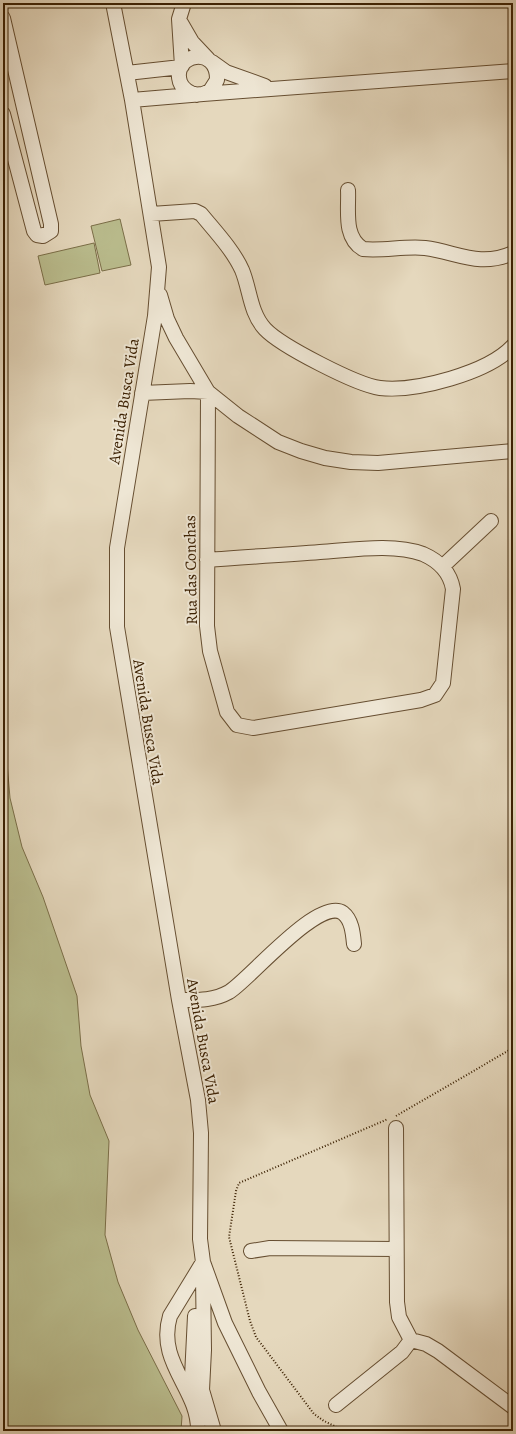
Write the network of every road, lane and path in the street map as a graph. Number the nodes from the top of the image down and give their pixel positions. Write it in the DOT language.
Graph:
graph roads {
  1 [pos="113,3"];
  2 [pos="184,3"];
  3 [pos="3,18"];
  4 [pos="180,19"];
  5 [pos="210,60"];
  6 [pos="8,62"];
  7 [pos="181,67"];
  8 [pos="513,71"];
  9 [pos="127,73"];
  10 [pos="271,88"];
  11 [pos="200,94"];
  12 [pos="132,100"];
  13 [pos="3,114"];
  14 [pos="348,190"];
  15 [pos="151,214"];
  16 [pos="513,254"];
  17 [pos="158,288"];
  18 [pos="513,346"];
  19 [pos="208,392"];
  20 [pos="142,393"];
  21 [pos="513,451"];
  22 [pos="491,521"];
  23 [pos="207,560"];
  24 [pos="443,566"];
  25 [pos="354,944"];
  26 [pos="179,1000"];
  27 [pos="513,1048"];
  28 [pos="396,1128"];
  29 [pos="396,1249"];
  30 [pos="251,1251"];
  31 [pos="200,1268"];
  32 [pos="411,1340"];
  33 [pos="191,1400"];
  34 [pos="336,1405"];
  35 [pos="513,1408"];
  36 [pos="198,1431"];
  37 [pos="214,1431"];
  38 [pos="281,1431"];
  39 [pos="345,1431"];
  1 -- 9 [label="street, Avenida Busca Vida"];
  2 -- 4 [label="street"];
  3 -- 6 [label="street"];
  4 -- 5 [label="street"];
  4 -- 7 [label="street"];
  5 -- 7 [label="street"];
  5 -- 10 [label="street"];
  5 -- 11 [label="street"];
  6 -- 13 [label="street"];
  7 -- 9 [label="street"];
  7 -- 11 [label="street"];
  8 -- 10 [label="street"];
  9 -- 12 [label="street, Avenida Busca Vida"];
  10 -- 11 [label="street"];
  11 -- 12 [label="street"];
  12 -- 15 [label="street, Avenida Busca Vida"];
  14 -- 16 [label="street"];
  15 -- 17 [label="street, Avenida Busca Vida"];
  15 -- 18 [label="street"];
  17 -- 19 [label="street"];
  17 -- 20 [label="street, Avenida Busca Vida"];
  19 -- 20 [label="street"];
  19 -- 21 [label="street"];
  19 -- 23 [label="street, Rua das Conchas"];
  20 -- 26 [label="street, Avenida Busca Vida"];
  22 -- 24 [label="street"];
  23 -- 24 [label="street"];
  23 -- 24 [label="street, Rua das Conchas"];
  25 -- 26 [label="street"];
  26 -- 31 [label="street, Avenida Busca Vida"];
  27 -- 39 [label="path"];
  28 -- 29 [label="street"];
  29 -- 30 [label="street"];
  29 -- 32 [label="street"];
  31 -- 33 [label="street"];
  31 -- 33 [label="street"];
  31 -- 37 [label="street"];
  31 -- 38 [label="street, Avenida Busca Vida"];
  32 -- 34 [label="street"];
  32 -- 35 [label="street"];
  33 -- 36 [label="street"];
}
